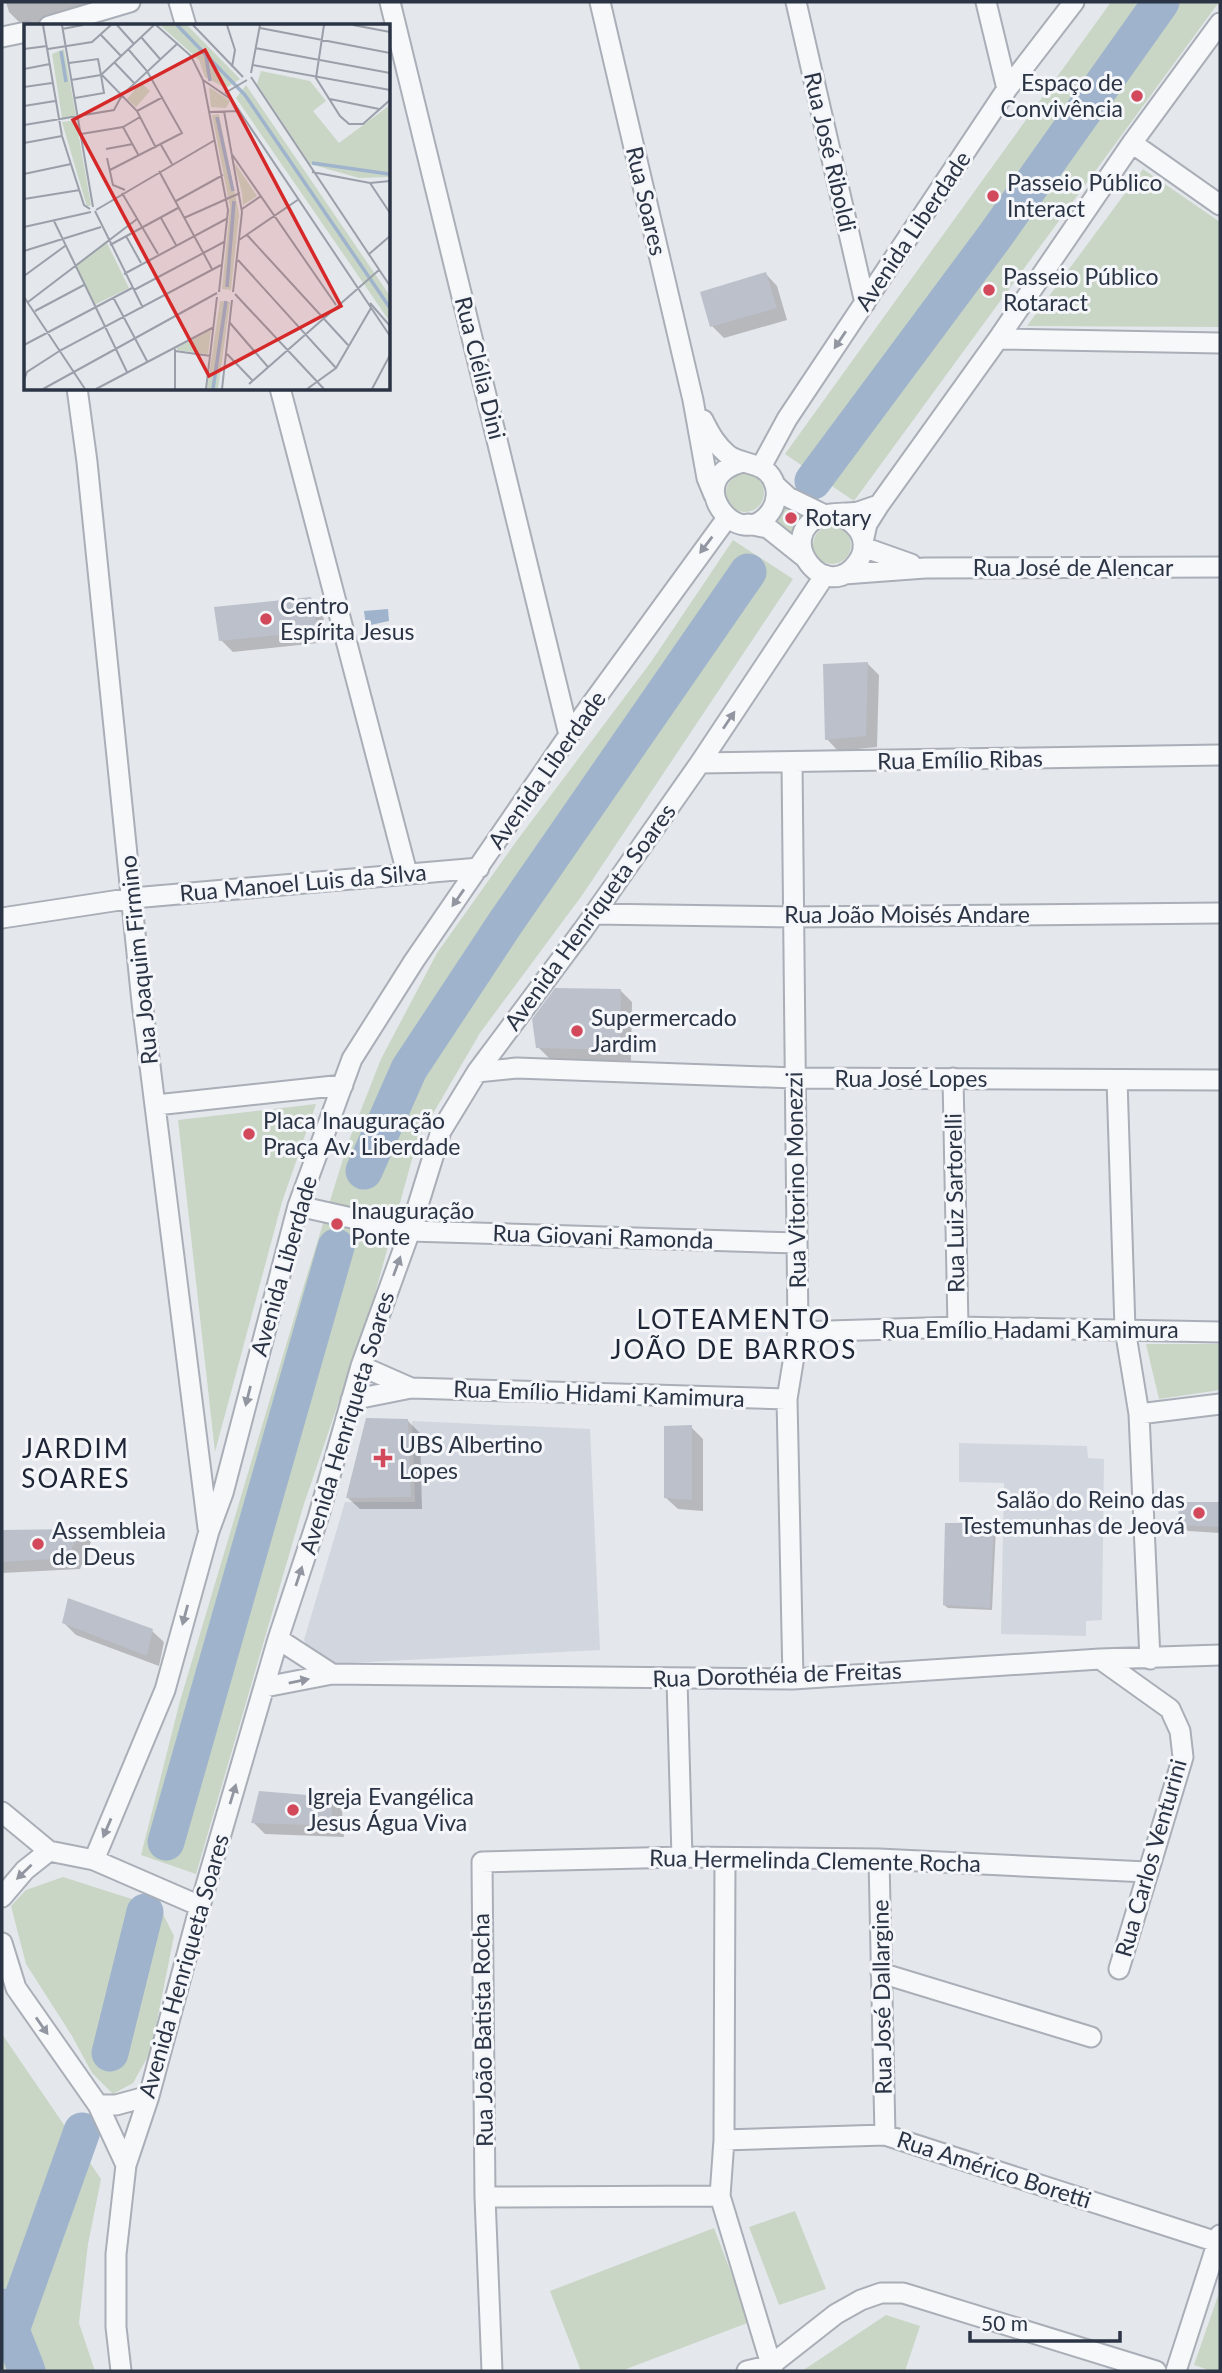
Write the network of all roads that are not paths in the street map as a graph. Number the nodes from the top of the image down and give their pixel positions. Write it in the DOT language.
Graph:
graph roads {
  1 [pos="130,2"];
  2 [pos="179,2"];
  3 [pos="390,2"];
  4 [pos="600,2"];
  5 [pos="796,2"];
  6 [pos="986,2"];
  7 [pos="1074,2"];
  8 [pos="1220,23"];
  9 [pos="55,24"];
  10 [pos="185,24"];
  11 [pos="24,32"];
  12 [pos="2,37"];
  13 [pos="1007,89"];
  14 [pos="1132,143"];
  15 [pos="1220,205"];
  16 [pos="865,303"];
  17 [pos="998,339"];
  18 [pos="1220,343"];
  19 [pos="78,390"];
  20 [pos="281,390"];
  21 [pos="693,400"];
  22 [pos="752,465"];
  23 [pos="775,485"];
  24 [pos="714,495"];
  25 [pos="879,505"];
  26 [pos="827,515"];
  27 [pos="727,518"];
  28 [pos="748,524"];
  29 [pos="863,545"];
  30 [pos="803,556"];
  31 [pos="1220,567"];
  32 [pos="925,568"];
  33 [pos="845,574"];
  34 [pos="825,575"];
  35 [pos="569,735"];
  36 [pos="1220,755"];
  37 [pos="700,763"];
  38 [pos="792,763"];
  39 [pos="479,868"];
  40 [pos="407,873"];
  41 [pos="133,898"];
  42 [pos="1220,913"];
  43 [pos="593,914"];
  44 [pos="794,917"];
  45 [pos="2,918"];
  46 [pos="499,1043"];
  47 [pos="517,1068"];
  48 [pos="477,1072"];
  49 [pos="794,1078"];
  50 [pos="953,1078"];
  51 [pos="1117,1080"];
  52 [pos="1220,1080"];
  53 [pos="343,1085"];
  54 [pos="156,1105"];
  55 [pos="298,1206"];
  56 [pos="410,1231"];
  57 [pos="797,1244"];
  58 [pos="958,1327"];
  59 [pos="1125,1329"];
  60 [pos="798,1332"];
  61 [pos="1220,1332"];
  62 [pos="360,1366"];
  63 [pos="411,1388"];
  64 [pos="787,1399"];
  65 [pos="351,1400"];
  66 [pos="1220,1404"];
  67 [pos="1139,1415"];
  68 [pos="209,1531"];
  69 [pos="278,1639"];
  70 [pos="1220,1655"];
  71 [pos="1100,1659"];
  72 [pos="1150,1659"];
  73 [pos="332,1674"];
  74 [pos="793,1679"];
  75 [pos="677,1680"];
  76 [pos="265,1687"];
  77 [pos="2,1812"];
  78 [pos="49,1851"];
  79 [pos="682,1857"];
  80 [pos="725,1858"];
  81 [pos="879,1859"];
  82 [pos="94,1860"];
  83 [pos="482,1863"];
  84 [pos="1147,1872"];
  85 [pos="2,1897"];
  86 [pos="200,1906"];
  87 [pos="2,1943"];
  88 [pos="1119,1969"];
  89 [pos="881,1973"];
  90 [pos="9,1987"];
  91 [pos="1091,2038"];
  92 [pos="149,2096"];
  93 [pos="98,2105"];
  94 [pos="885,2135"];
  95 [pos="724,2140"];
  96 [pos="126,2165"];
  97 [pos="720,2196"];
  98 [pos="485,2197"];
  99 [pos="1219,2239"];
  100 [pos="772,2368"];
  101 [pos="121,2371"];
  102 [pos="492,2371"];
  103 [pos="747,2371"];
  104 [pos="1156,2371"];
  105 [pos="1176,2371"];
  1 -- 9 [label="street"];
  2 -- 10 [label="street"];
  3 -- 35 [label="street, Rua Clélia Dini"];
  4 -- 21 [label="street, Rua Soares"];
  5 -- 16 [label="street, Rua José Riboldi"];
  6 -- 13 [label="street"];
  7 -- 13 [label="street, Avenida Liberdade"];
  8 -- 14 [label="street"];
  11 -- 12 [label="street"];
  13 -- 16 [label="street, Avenida Liberdade"];
  14 -- 15 [label="street"];
  14 -- 17 [label="street"];
  16 -- 22 [label="street, Avenida Liberdade, one-way"];
  17 -- 18 [label="street"];
  17 -- 25 [label="street"];
  19 -- 41 [label="street, Rua Joaquim Firmino"];
  20 -- 40 [label="street"];
  21 -- 22 [label="street"];
  21 -- 24 [label="street"];
  22 -- 23 [label="street"];
  22 -- 24 [label="street"];
  23 -- 26 [label="street"];
  23 -- 28 [label="street"];
  24 -- 27 [label="street"];
  25 -- 26 [label="street"];
  25 -- 29 [label="street"];
  26 -- 29 [label="street"];
  26 -- 30 [label="street"];
  27 -- 28 [label="street"];
  27 -- 35 [label="street, Avenida Liberdade, one-way"];
  28 -- 30 [label="street"];
  29 -- 32 [label="street"];
  29 -- 33 [label="street"];
  30 -- 34 [label="street"];
  31 -- 32 [label="street, Rua José de Alencar"];
  32 -- 33 [label="street"];
  33 -- 34 [label="street"];
  37 -- 34 [label="street, Avenida Henriqueta Soares, one-way"];
  35 -- 39 [label="street, Avenida Liberdade"];
  36 -- 38 [label="street, Rua Emílio Ribas"];
  37 -- 38 [label="street, Rua Emílio Ribas"];
  37 -- 43 [label="street, Avenida Henriqueta Soares"];
  38 -- 44 [label="street, Rua Vitorino Monezzi"];
  39 -- 40 [label="street, Rua Manoel Luis da Silva"];
  39 -- 53 [label="street, Avenida Liberdade, one-way"];
  40 -- 41 [label="street, Rua Manoel Luis da Silva"];
  41 -- 45 [label="street, Rua Manoel Luis da Silva"];
  41 -- 54 [label="street, Rua Joaquim Firmino"];
  42 -- 44 [label="street, Rua João Moisés Andare"];
  43 -- 44 [label="street, Rua João Moisés Andare"];
  43 -- 46 [label="street, Avenida Henriqueta Soares"];
  44 -- 49 [label="street, Rua Vitorino Monezzi"];
  46 -- 47 [label="street"];
  46 -- 48 [label="street, Avenida Henriqueta Soares"];
  47 -- 48 [label="street, Rua José Lopes"];
  47 -- 49 [label="street, Rua José Lopes"];
  48 -- 56 [label="street, Avenida Henriqueta Soares"];
  49 -- 50 [label="street, Rua José Lopes"];
  49 -- 57 [label="street, Rua Vitorino Monezzi"];
  50 -- 51 [label="street, Rua José Lopes"];
  50 -- 58 [label="street, Rua Luiz Sartorelli"];
  51 -- 52 [label="street, Rua José Lopes"];
  51 -- 59 [label="street"];
  53 -- 54 [label="street"];
  53 -- 55 [label="street, Avenida Liberdade"];
  54 -- 68 [label="street, Rua Joaquim Firmino"];
  55 -- 56 [label="street, Rua Giovani Ramonda"];
  55 -- 68 [label="street, Avenida Liberdade, one-way"];
  56 -- 57 [label="street, Rua Giovani Ramonda"];
  62 -- 56 [label="street, Avenida Henriqueta Soares, one-way"];
  57 -- 60 [label="street, Rua Vitorino Monezzi"];
  58 -- 59 [label="street, Rua Emílio Hadami Kamimura"];
  58 -- 60 [label="street, Rua Emílio Hadami Kamimura"];
  59 -- 61 [label="street, Rua Emílio Hadami Kamimura"];
  59 -- 67 [label="street"];
  60 -- 64 [label="street, Rua Vitorino Monezzi"];
  62 -- 63 [label="street, Rua Emílio Hidami Kamimura"];
  62 -- 65 [label="street, Avenida Henriqueta Soares"];
  63 -- 64 [label="street, Rua Emílio Hidami Kamimura"];
  63 -- 65 [label="street, Rua Emílio Hidami Kamimura"];
  64 -- 74 [label="street, Rua Vitorino Monezzi"];
  69 -- 65 [label="street, Avenida Henriqueta Soares, one-way"];
  66 -- 67 [label="street"];
  67 -- 72 [label="street"];
  68 -- 82 [label="street, Avenida Liberdade, one-way"];
  69 -- 73 [label="street"];
  69 -- 76 [label="street, Avenida Henriqueta Soares"];
  70 -- 72 [label="street, Rua Dorothéia de Freitas"];
  71 -- 72 [label="street, Rua Dorothéia de Freitas"];
  71 -- 74 [label="street, Rua Dorothéia de Freitas"];
  71 -- 84 [label="street, Rua Carlos Venturini"];
  73 -- 75 [label="street, Rua Dorothéia de Freitas"];
  76 -- 73 [label="street, Rua Dorothéia de Freitas, one-way"];
  74 -- 75 [label="street, Rua Dorothéia de Freitas"];
  75 -- 79 [label="street"];
  86 -- 76 [label="street, Avenida Henriqueta Soares, one-way"];
  77 -- 78 [label="street"];
  78 -- 82 [label="street"];
  78 -- 85 [label="street, one-way"];
  79 -- 80 [label="street, Rua Hermelinda Clemente Rocha"];
  79 -- 83 [label="street, Rua Hermelinda Clemente Rocha"];
  80 -- 81 [label="street, Rua Hermelinda Clemente Rocha"];
  80 -- 95 [label="street"];
  81 -- 84 [label="street, Rua Hermelinda Clemente Rocha"];
  81 -- 89 [label="street, Rua José Dallargine"];
  82 -- 86 [label="street"];
  83 -- 98 [label="street, Rua João Batista Rocha"];
  84 -- 88 [label="street, Rua Carlos Venturini"];
  86 -- 92 [label="street, Avenida Henriqueta Soares"];
  87 -- 90 [label="street"];
  89 -- 91 [label="street"];
  89 -- 94 [label="street, Rua José Dallargine"];
  90 -- 93 [label="street, one-way"];
  92 -- 93 [label="street"];
  92 -- 96 [label="street, Avenida Henriqueta Soares"];
  93 -- 96 [label="street"];
  94 -- 95 [label="street, Rua Américo Boretti"];
  94 -- 99 [label="street, Rua Américo Boretti"];
  95 -- 97 [label="street"];
  96 -- 101 [label="street, Avenida Henriqueta Soares"];
  97 -- 98 [label="street"];
  97 -- 100 [label="street"];
  98 -- 102 [label="street, Rua João Batista Rocha"];
  99 -- 105 [label="street"];
  100 -- 103 [label="street"];
  100 -- 104 [label="street"];
}
